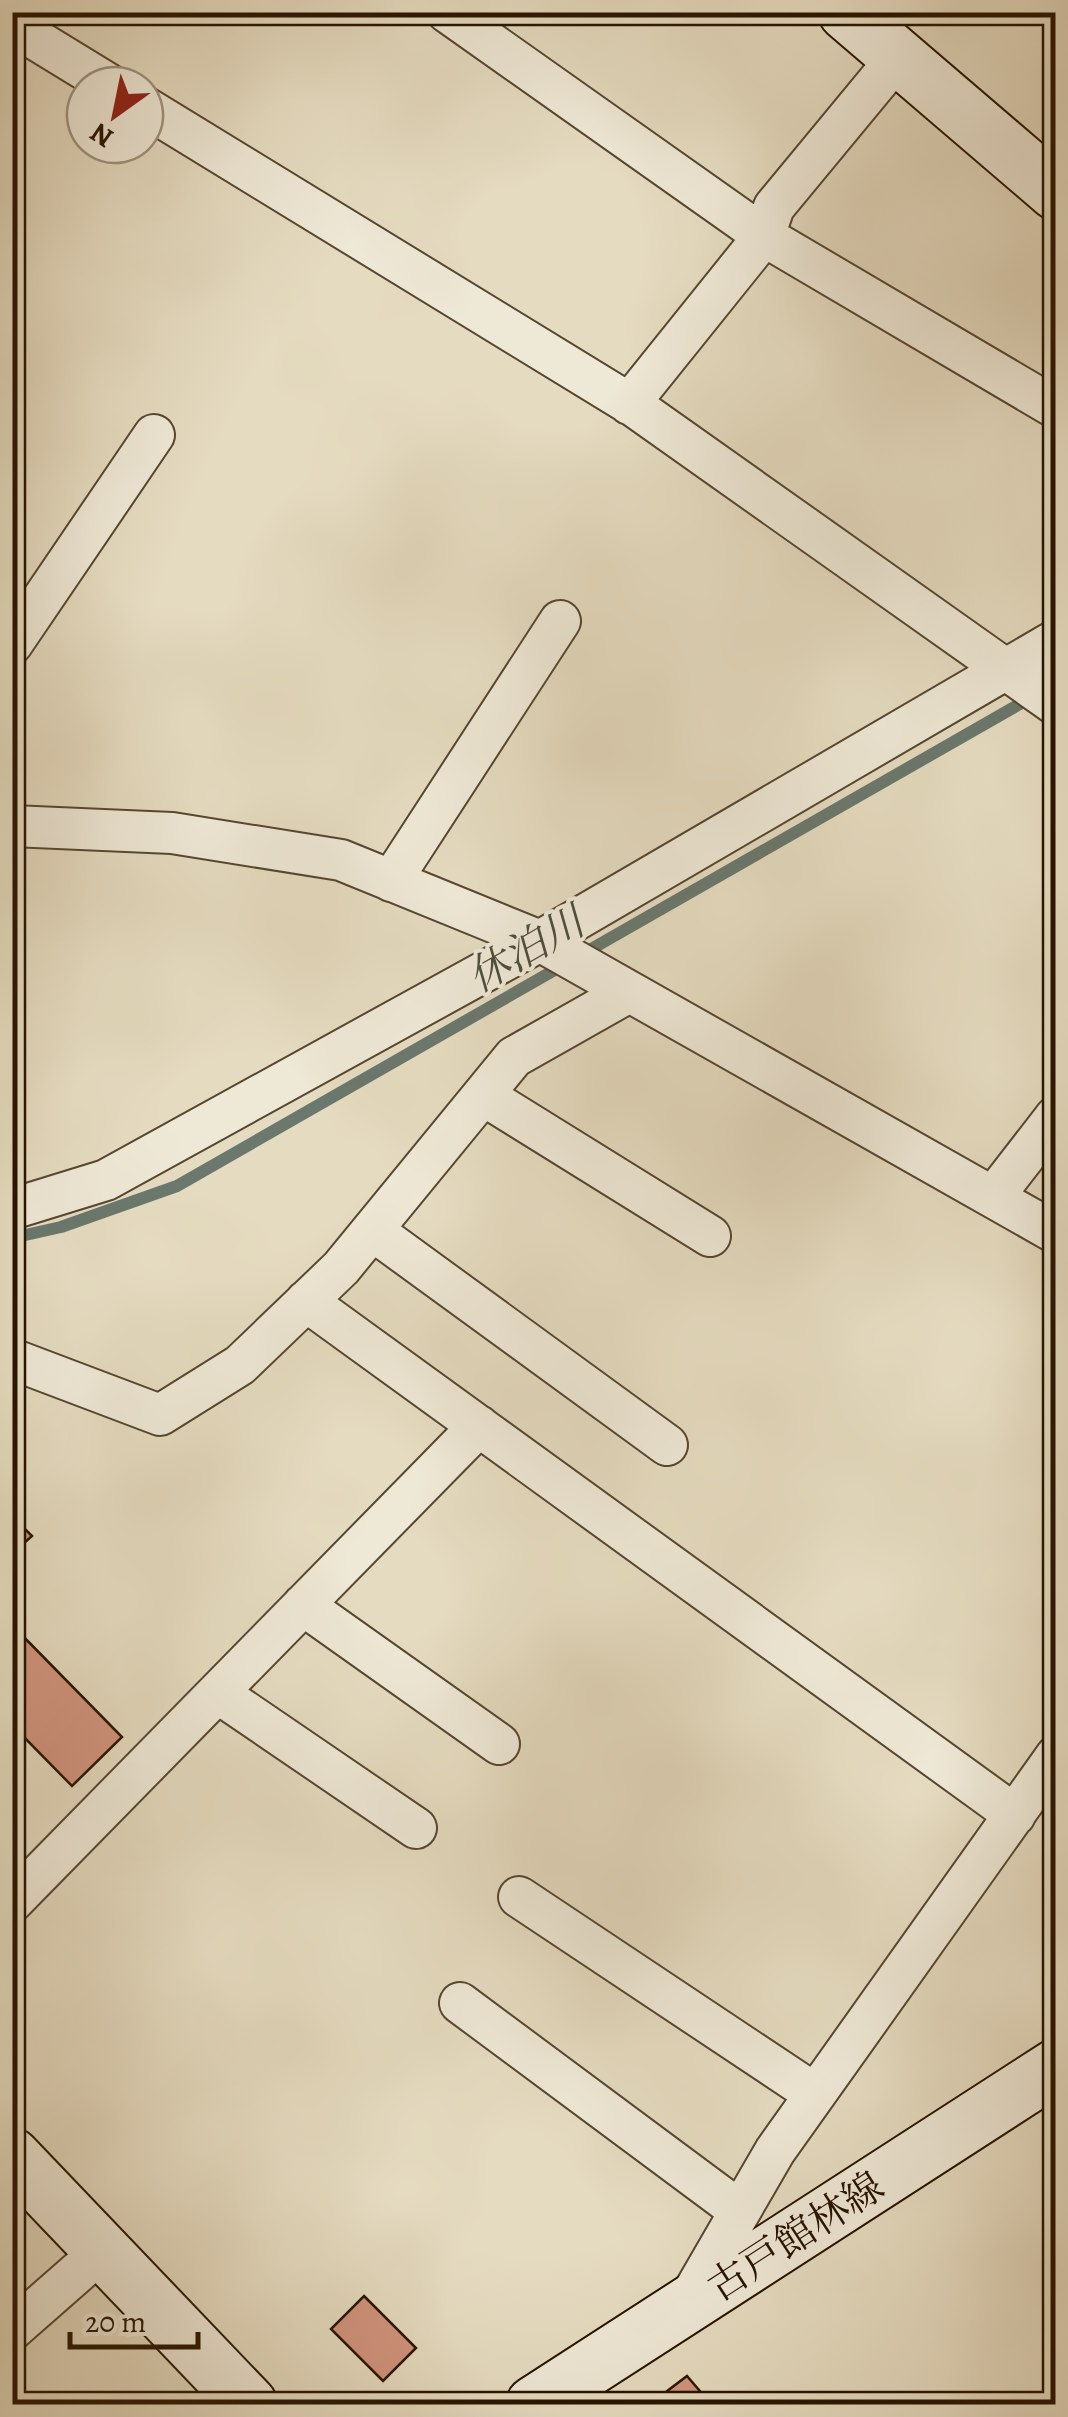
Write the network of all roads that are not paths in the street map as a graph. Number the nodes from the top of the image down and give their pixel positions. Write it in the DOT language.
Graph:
graph roads {
  1 [pos="447,12"];
  2 [pos="846,12"];
  3 [pos="12,25"];
  4 [pos="898,57"];
  5 [pos="77,65"];
  6 [pos="165,119"];
  7 [pos="1056,192"];
  8 [pos="764,236"];
  9 [pos="628,404"];
  10 [pos="1056,408"];
  11 [pos="154,435"];
  12 [pos="560,621"];
  13 [pos="1056,640"];
  14 [pos="12,644"];
  15 [pos="1008,672"];
  16 [pos="1056,705"];
  17 [pos="12,826"];
  18 [pos="391,881"];
  19 [pos="540,941"];
  20 [pos="614,985"];
  21 [pos="482,1095"];
  22 [pos="1056,1116"];
  23 [pos="994,1196"];
  24 [pos="12,1209"];
  25 [pos="372,1230"];
  26 [pos="1056,1233"];
  27 [pos="710,1236"];
  28 [pos="306,1301"];
  29 [pos="12,1359"];
  30 [pos="479,1426"];
  31 [pos="667,1445"];
  32 [pos="303,1605"];
  33 [pos="218,1693"];
  34 [pos="500,1744"];
  35 [pos="1056,1756"];
  36 [pos="1016,1815"];
  37 [pos="416,1828"];
  38 [pos="519,1897"];
  39 [pos="12,1902"];
  40 [pos="460,2003"];
  41 [pos="1056,2067"];
  42 [pos="816,2094"];
  43 [pos="12,2156"];
  44 [pos="740,2211"];
  45 [pos="102,2250"];
  46 [pos="682,2310"];
  47 [pos="12,2330"];
  48 [pos="248,2404"];
  49 [pos="534,2404"];
  1 -- 8 [label="street"];
  2 -- 4 [label="street"];
  3 -- 5 [label="street"];
  4 -- 7 [label="street"];
  4 -- 8 [label="street"];
  6 -- 9 [label="street"];
  8 -- 9 [label="street"];
  8 -- 10 [label="street"];
  9 -- 15 [label="street"];
  11 -- 14 [label="street"];
  12 -- 18 [label="street"];
  13 -- 15 [label="street"];
  15 -- 16 [label="street"];
  15 -- 19 [label="street"];
  17 -- 18 [label="street"];
  18 -- 19 [label="street"];
  19 -- 20 [label="street"];
  19 -- 24 [label="street"];
  20 -- 21 [label="street"];
  20 -- 23 [label="street"];
  21 -- 25 [label="street"];
  21 -- 27 [label="street"];
  22 -- 23 [label="street"];
  23 -- 26 [label="street"];
  25 -- 28 [label="street"];
  25 -- 31 [label="street"];
  28 -- 29 [label="street"];
  28 -- 30 [label="street"];
  30 -- 32 [label="street"];
  30 -- 36 [label="street"];
  32 -- 33 [label="street"];
  32 -- 34 [label="street"];
  33 -- 37 [label="street"];
  33 -- 39 [label="street"];
  35 -- 36 [label="street"];
  36 -- 42 [label="street"];
  38 -- 42 [label="street"];
  40 -- 44 [label="street"];
  41 -- 46 [label="street, 古戸館林線"];
  42 -- 44 [label="street"];
  43 -- 45 [label="street"];
  44 -- 46 [label="street"];
  45 -- 47 [label="street"];
  45 -- 48 [label="street"];
  46 -- 49 [label="street, 古戸館林線"];
}
